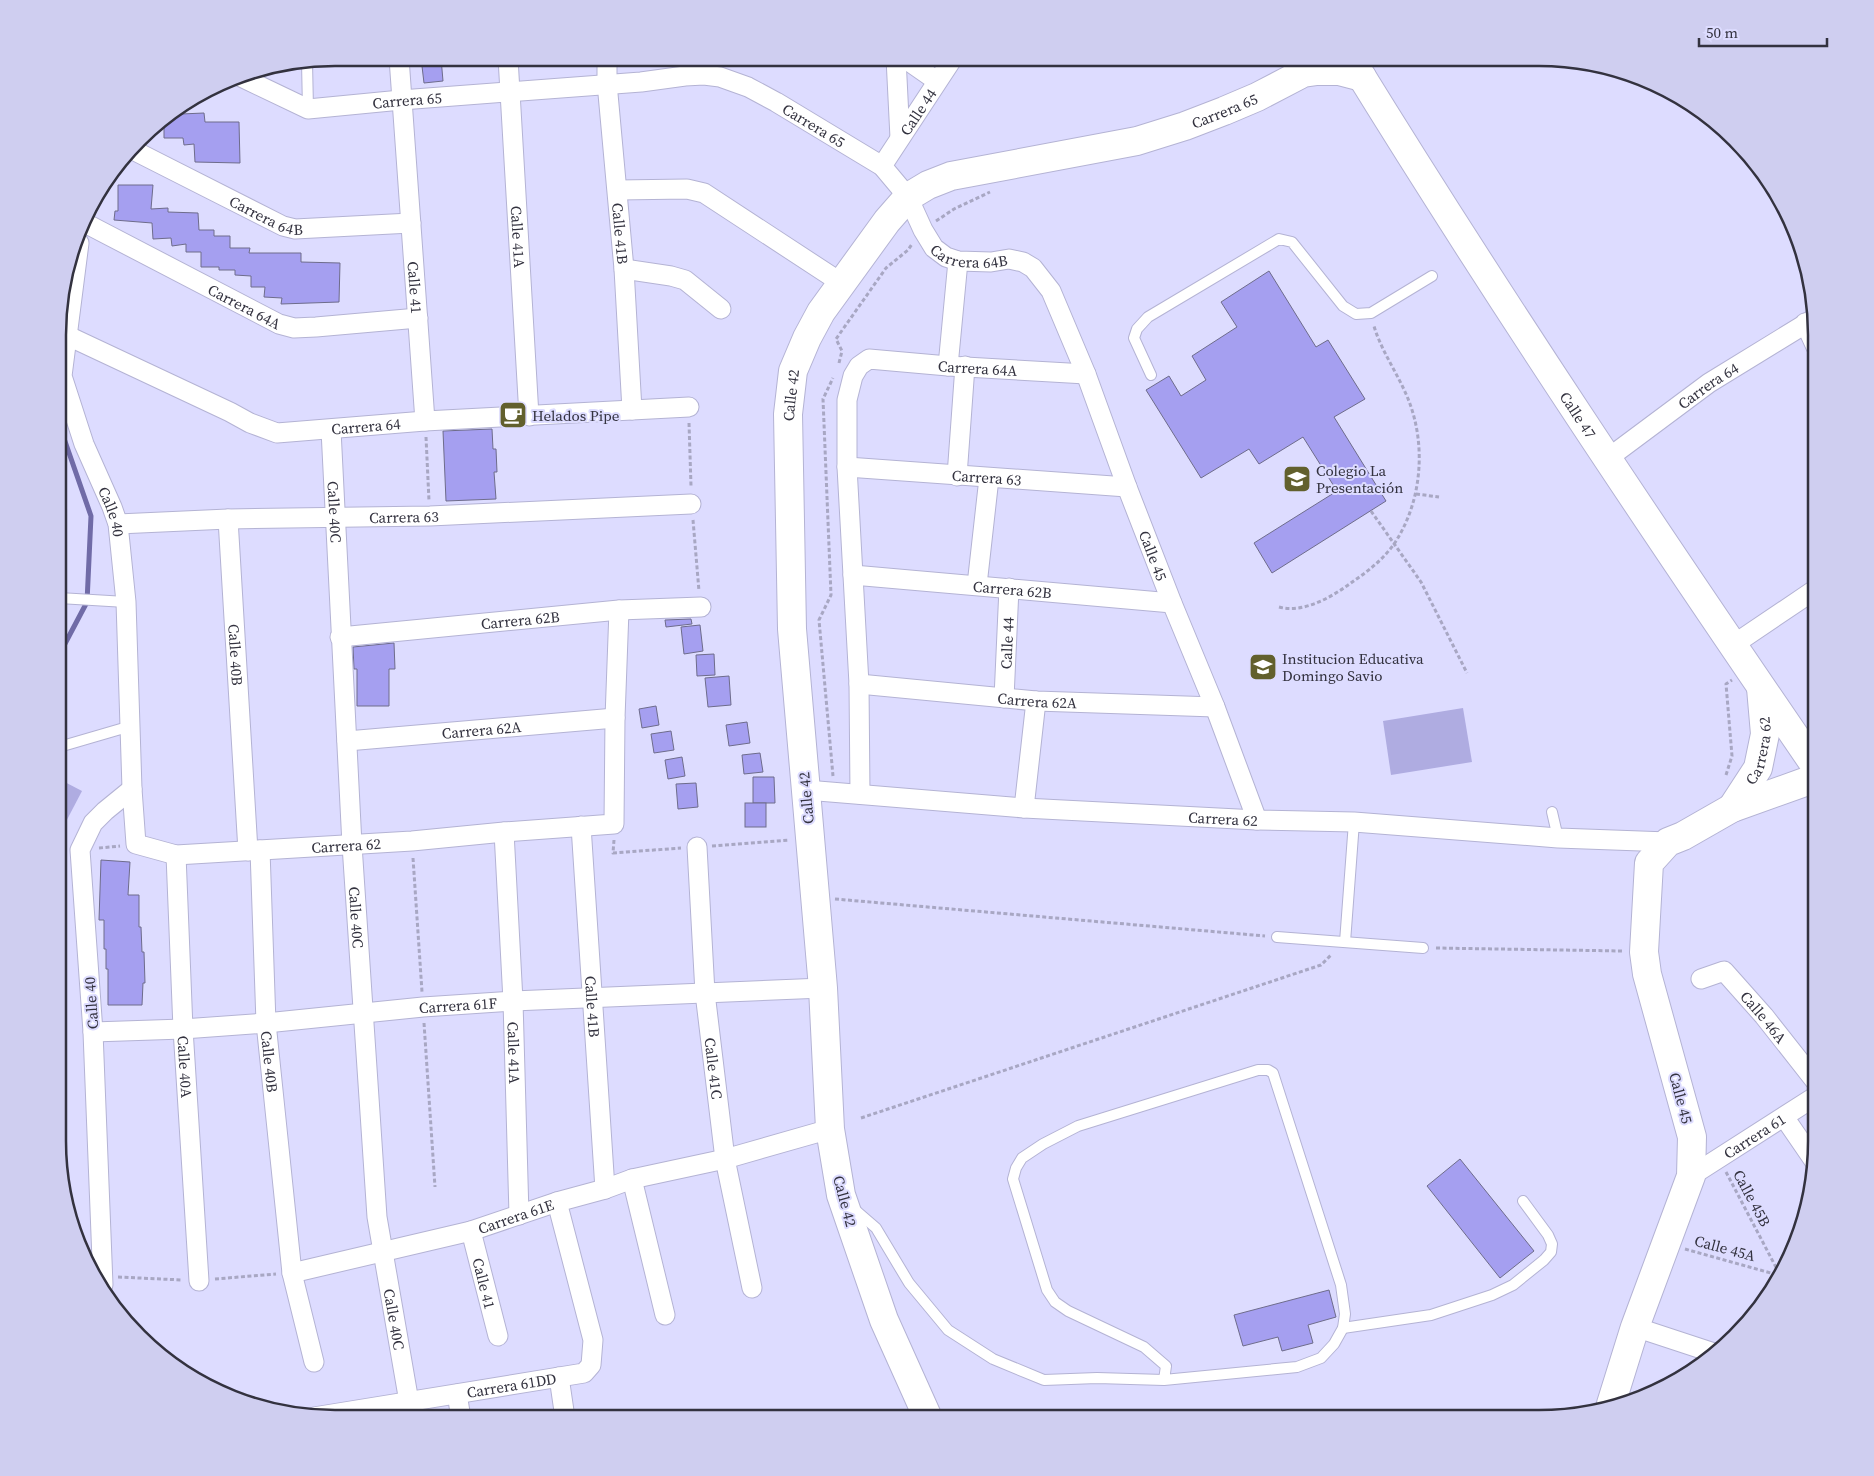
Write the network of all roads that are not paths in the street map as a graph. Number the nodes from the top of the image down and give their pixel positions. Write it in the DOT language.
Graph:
graph roads {
  1 [pos="399,66"];
  2 [pos="509,66"];
  3 [pos="607,66"];
  4 [pos="896,66"];
  5 [pos="915,66"];
  6 [pos="947,66"];
  7 [pos="1307,66"];
  8 [pos="1356,67"];
  9 [pos="307,68"];
  10 [pos="249,81"];
  11 [pos="937,81"];
  12 [pos="607,83"];
  13 [pos="511,92"];
  14 [pos="401,100"];
  15 [pos="308,109"];
  16 [pos="900,138"];
  17 [pos="138,153"];
  18 [pos="882,166"];
  19 [pos="618,190"];
  20 [pos="908,197"];
  21 [pos="411,223"];
  22 [pos="90,225"];
  23 [pos="76,261"];
  24 [pos="958,261"];
  25 [pos="624,270"];
  26 [pos="1432,276"];
  27 [pos="843,284"];
  28 [pos="1051,291"];
  29 [pos="722,309"];
  30 [pos="418,318"];
  31 [pos="1807,323"];
  32 [pos="66,335"];
  33 [pos="957,366"];
  34 [pos="1086,374"];
  35 [pos="1151,375"];
  36 [pos="66,388"];
  37 [pos="689,407"];
  38 [pos="632,410"];
  39 [pos="529,416"];
  40 [pos="425,421"];
  41 [pos="331,430"];
  42 [pos="1607,459"];
  43 [pos="847,467"];
  44 [pos="957,476"];
  45 [pos="989,478"];
  46 [pos="1126,487"];
  47 [pos="691,504"];
  48 [pos="334,517"];
  49 [pos="228,519"];
  50 [pos="118,524"];
  51 [pos="853,575"];
  52 [pos="977,585"];
  53 [pos="1009,588"];
  54 [pos="1808,594"];
  55 [pos="66,598"];
  56 [pos="118,602"];
  57 [pos="1172,603"];
  58 [pos="700,607"];
  59 [pos="619,610"];
  60 [pos="340,637"];
  61 [pos="1733,645"];
  62 [pos="1755,677"];
  63 [pos="859,684"];
  64 [pos="1004,698"];
  65 [pos="1036,701"];
  66 [pos="1215,707"];
  67 [pos="615,718"];
  68 [pos="131,726"];
  69 [pos="347,741"];
  70 [pos="66,744"];
  71 [pos="1808,755"];
  72 [pos="1808,781"];
  73 [pos="132,789"];
  74 [pos="806,790"];
  75 [pos="860,794"];
  76 [pos="1024,808"];
  77 [pos="1732,808"];
  78 [pos="1552,812"];
  79 [pos="1257,820"];
  80 [pos="1354,822"];
  81 [pos="581,826"];
  82 [pos="504,832"];
  83 [pos="1558,838"];
  84 [pos="136,844"];
  85 [pos="352,845"];
  86 [pos="697,847"];
  87 [pos="254,850"];
  88 [pos="1644,852"];
  89 [pos="176,855"];
  90 [pos="1277,937"];
  91 [pos="1345,942"];
  92 [pos="1423,948"];
  93 [pos="1702,979"];
  94 [pos="823,988"];
  95 [pos="705,993"];
  96 [pos="591,999"];
  97 [pos="513,1001"];
  98 [pos="363,1013"];
  99 [pos="266,1023"];
  100 [pos="183,1029"];
  101 [pos="93,1032"];
  102 [pos="1808,1072"];
  103 [pos="1808,1101"];
  104 [pos="1784,1117"];
  105 [pos="830,1129"];
  106 [pos="1807,1151"];
  107 [pos="725,1159"];
  108 [pos="1691,1176"];
  109 [pos="632,1179"];
  110 [pos="605,1189"];
  111 [pos="841,1195"];
  112 [pos="1523,1201"];
  113 [pos="557,1202"];
  114 [pos="519,1215"];
  115 [pos="471,1231"];
  116 [pos="383,1253"];
  117 [pos="292,1273"];
  118 [pos="102,1275"];
  119 [pos="199,1281"];
  120 [pos="752,1288"];
  121 [pos="665,1315"];
  122 [pos="1635,1327"];
  123 [pos="1343,1328"];
  124 [pos="498,1336"];
  125 [pos="1707,1351"];
  126 [pos="314,1362"];
  127 [pos="559,1377"];
  128 [pos="1164,1380"];
  129 [pos="457,1394"];
  130 [pos="1612,1400"];
  131 [pos="409,1402"];
  132 [pos="358,1410"];
  133 [pos="460,1410"];
  134 [pos="564,1410"];
  135 [pos="924,1410"];
  1 -- 14 [label="street, Calle 41"];
  2 -- 13 [label="street, Calle 41A"];
  3 -- 12 [label="street, Calle 41B"];
  4 -- 16 [label="street"];
  5 -- 11 [label="street"];
  6 -- 11 [label="street, Calle 44"];
  7 -- 8 [label="street, Carrera 65"];
  7 -- 20 [label="street, Carrera 65"];
  8 -- 42 [label="street, Calle 47"];
  9 -- 15 [label="lane"];
  10 -- 15 [label="street"];
  11 -- 16 [label="street, Calle 44"];
  12 -- 13 [label="street, Carrera 65"];
  12 -- 18 [label="street, Carrera 65"];
  12 -- 19 [label="street, Calle 41B"];
  13 -- 14 [label="street, Carrera 65"];
  13 -- 39 [label="street, Calle 41A"];
  14 -- 15 [label="street, Carrera 65"];
  14 -- 21 [label="street, Calle 41"];
  16 -- 18 [label="street, Calle 44"];
  17 -- 21 [label="street, Carrera 64B"];
  18 -- 20 [label="street, Carrera 65"];
  19 -- 25 [label="street, Calle 41B"];
  19 -- 27 [label="street"];
  20 -- 24 [label="street, Carrera 64B"];
  20 -- 27 [label="street, Calle 42"];
  21 -- 30 [label="street, Calle 41"];
  22 -- 30 [label="street, Carrera 64A"];
  23 -- 32 [label="street, Calle 40"];
  24 -- 28 [label="street, Carrera 64B"];
  24 -- 33 [label="street"];
  25 -- 29 [label="street"];
  25 -- 38 [label="street, Calle 41B"];
  26 -- 35 [label="lane"];
  27 -- 74 [label="street, Calle 42"];
  28 -- 34 [label="street, Calle 45"];
  30 -- 40 [label="street, Calle 41"];
  31 -- 42 [label="street, Carrera 64"];
  32 -- 41 [label="street, Carrera 64"];
  33 -- 34 [label="street, Carrera 64A"];
  33 -- 43 [label="street, Carrera 64A"];
  33 -- 44 [label="street"];
  34 -- 46 [label="street, Calle 45"];
  36 -- 50 [label="street, Calle 40"];
  37 -- 38 [label="street, Carrera 64"];
  38 -- 39 [label="street, Carrera 64"];
  39 -- 40 [label="street, Carrera 64"];
  40 -- 41 [label="street, Carrera 64"];
  41 -- 48 [label="street, Calle 40C"];
  42 -- 61 [label="street, Calle 47"];
  43 -- 44 [label="street, Carrera 63"];
  43 -- 51 [label="street"];
  44 -- 45 [label="street, Carrera 63"];
  45 -- 46 [label="street, Carrera 63"];
  45 -- 52 [label="street"];
  46 -- 57 [label="street, Calle 45"];
  47 -- 48 [label="street, Carrera 63"];
  48 -- 49 [label="street, Carrera 63"];
  48 -- 60 [label="street, Calle 40C"];
  49 -- 50 [label="street, Carrera 63"];
  49 -- 87 [label="street, Calle 40B"];
  50 -- 56 [label="street, Calle 40"];
  51 -- 52 [label="street, Carrera 62B"];
  51 -- 63 [label="street"];
  52 -- 53 [label="street, Carrera 62B"];
  53 -- 57 [label="street, Carrera 62B"];
  53 -- 64 [label="street, Calle 44"];
  54 -- 61 [label="street"];
  55 -- 56 [label="lane"];
  56 -- 68 [label="street, Calle 40"];
  57 -- 66 [label="street, Calle 45"];
  58 -- 59 [label="street, Carrera 62B"];
  59 -- 60 [label="street, Carrera 62B"];
  59 -- 67 [label="street"];
  60 -- 69 [label="street, Calle 40C"];
  61 -- 62 [label="street, Calle 47"];
  62 -- 71 [label="street, Calle 47"];
  62 -- 77 [label="street, Carrera 62"];
  63 -- 64 [label="street, Carrera 62A"];
  63 -- 75 [label="street"];
  64 -- 65 [label="street, Carrera 62A"];
  65 -- 66 [label="street, Carrera 62A"];
  65 -- 76 [label="street"];
  66 -- 79 [label="street, Calle 45"];
  67 -- 69 [label="street, Carrera 62A"];
  67 -- 81 [label="street, Carrera 62"];
  68 -- 70 [label="lane"];
  68 -- 73 [label="street, Calle 40"];
  69 -- 85 [label="street, Calle 40C"];
  72 -- 77 [label="street"];
  73 -- 84 [label="street, Calle 40"];
  73 -- 101 [label="street, Calle 40"];
  74 -- 75 [label="street, Carrera 62"];
  74 -- 94 [label="street, Calle 42"];
  75 -- 76 [label="street, Carrera 62"];
  76 -- 79 [label="street, Carrera 62"];
  77 -- 88 [label="street"];
  78 -- 83 [label="lane"];
  79 -- 80 [label="street, Carrera 62"];
  80 -- 83 [label="street, Carrera 62"];
  80 -- 91 [label="lane"];
  81 -- 82 [label="street, Carrera 62"];
  81 -- 96 [label="street, Calle 41B"];
  82 -- 85 [label="street, Carrera 62"];
  82 -- 97 [label="street, Calle 41A"];
  83 -- 88 [label="street, Carrera 62"];
  84 -- 89 [label="street, Carrera 62"];
  85 -- 87 [label="street, Carrera 62"];
  85 -- 98 [label="street, Calle 40C"];
  86 -- 95 [label="street, Calle 41C"];
  87 -- 89 [label="street, Carrera 62"];
  87 -- 99 [label="street, Calle 40B"];
  88 -- 108 [label="street, Calle 45"];
  89 -- 100 [label="street, Calle 40A"];
  90 -- 91 [label="lane"];
  91 -- 92 [label="lane"];
  93 -- 102 [label="street, Calle 46A"];
  94 -- 95 [label="street, Carrera 61F"];
  94 -- 105 [label="street, Calle 42"];
  95 -- 96 [label="street, Carrera 61F"];
  95 -- 107 [label="street, Calle 41C"];
  96 -- 97 [label="street, Carrera 61F"];
  96 -- 110 [label="street, Calle 41B"];
  97 -- 98 [label="street, Carrera 61F"];
  97 -- 114 [label="street, Calle 41A"];
  98 -- 99 [label="street, Carrera 61F"];
  98 -- 116 [label="street, Calle 40C"];
  99 -- 100 [label="street, Carrera 61F"];
  99 -- 117 [label="street, Calle 40B"];
  100 -- 101 [label="street, Carrera 61F"];
  100 -- 119 [label="street, Calle 40A"];
  101 -- 118 [label="street, Calle 40"];
  103 -- 104 [label="street, Carrera 61"];
  104 -- 106 [label="street"];
  104 -- 108 [label="street, Carrera 61"];
  105 -- 107 [label="street, Carrera 61E"];
  105 -- 111 [label="street, Calle 42"];
  107 -- 109 [label="street, Carrera 61E"];
  107 -- 120 [label="street, Calle 41C"];
  108 -- 122 [label="street, Calle 45"];
  109 -- 110 [label="street, Carrera 61E"];
  109 -- 121 [label="street"];
  110 -- 113 [label="street, Carrera 61E"];
  111 -- 128 [label="lane"];
  111 -- 135 [label="street, Calle 42"];
  112 -- 123 [label="lane"];
  113 -- 114 [label="street, Carrera 61E"];
  113 -- 127 [label="street, Carrera 61DD"];
  114 -- 115 [label="street, Carrera 61E"];
  115 -- 116 [label="street, Carrera 61E"];
  115 -- 124 [label="street, Calle 41"];
  116 -- 117 [label="street, Carrera 61E"];
  116 -- 131 [label="street, Calle 40C"];
  117 -- 126 [label="street"];
  122 -- 125 [label="street"];
  122 -- 130 [label="street, Calle 45"];
  123 -- 128 [label="lane"];
  123 -- 128 [label="lane"];
  127 -- 129 [label="street, Carrera 61DD"];
  127 -- 134 [label="street"];
  129 -- 131 [label="street, Carrera 61DD"];
  129 -- 133 [label="street"];
  131 -- 132 [label="street, Carrera 61DD"];
}
